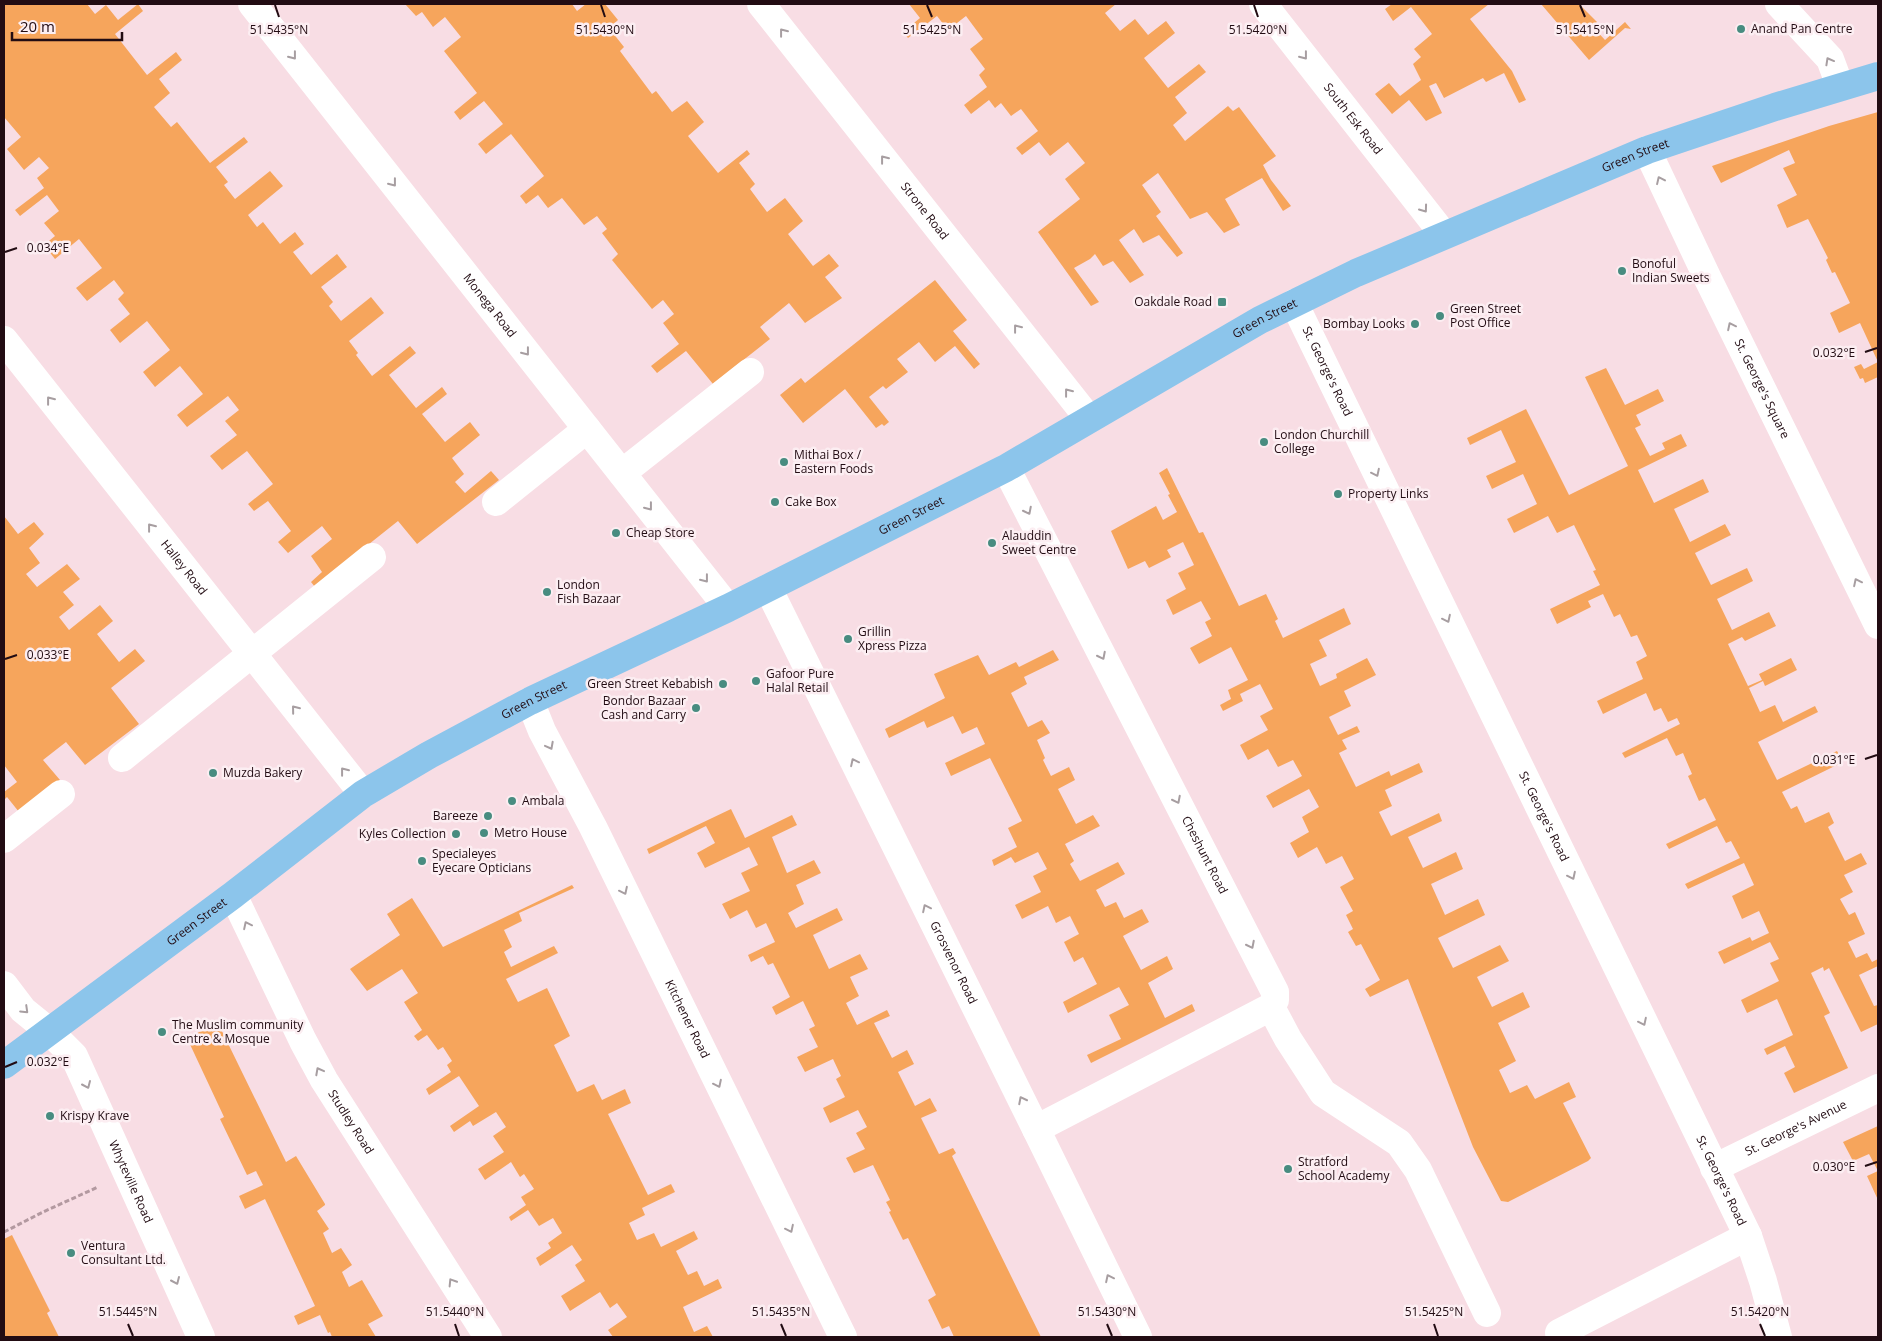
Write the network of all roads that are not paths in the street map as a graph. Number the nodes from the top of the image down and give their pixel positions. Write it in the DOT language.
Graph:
graph roads {
  1 [pos="252,4"];
  2 [pos="761,4"];
  3 [pos="1263,4"];
  4 [pos="1779,4"];
  5 [pos="1878,76"];
  6 [pos="1840,86"];
  7 [pos="1647,150"];
  8 [pos="1444,235"];
  9 [pos="1294,303"];
  10 [pos="4,340"];
  11 [pos="750,372"];
  12 [pos="1089,418"];
  13 [pos="587,429"];
  14 [pos="1006,468"];
  15 [pos="622,473"];
  16 [pos="496,502"];
  17 [pos="372,557"];
  18 [pos="768,588"];
  19 [pos="728,608"];
  20 [pos="1878,625"];
  21 [pos="252,655"];
  22 [pos="530,701"];
  23 [pos="122,758"];
  24 [pos="61,794"];
  25 [pos="363,794"];
  26 [pos="4,839"];
  27 [pos="233,896"];
  28 [pos="4,985"];
  29 [pos="1271,1007"];
  30 [pos="50,1032"];
  31 [pos="4,1065"];
  32 [pos="1878,1088"];
  33 [pos="1036,1129"];
  34 [pos="1714,1168"];
  35 [pos="1748,1236"];
  36 [pos="1487,1313"];
  37 [pos="1559,1333"];
  38 [pos="201,1337"];
  39 [pos="488,1337"];
  40 [pos="843,1337"];
  41 [pos="1138,1337"];
  42 [pos="1778,1337"];
  1 -- 13 [label="street, Monega Road, one-way"];
  12 -- 2 [label="street, Strone Road, one-way"];
  3 -- 8 [label="street, South Esk Road, one-way"];
  6 -- 4 [label="street, one-way"];
  5 -- 6 [label="main road, Green Street"];
  6 -- 7 [label="main road, Green Street"];
  7 -- 8 [label="main road, Green Street"];
  20 -- 7 [label="street, St. George's Square, one-way"];
  8 -- 9 [label="main road, Green Street"];
  9 -- 12 [label="main road, Green Street"];
  9 -- 34 [label="street, St. George's Road, one-way"];
  21 -- 10 [label="street, Halley Road, one-way"];
  11 -- 15 [label="street"];
  12 -- 14 [label="main road, Green Street"];
  13 -- 15 [label="street, Monega Road"];
  13 -- 16 [label="street"];
  14 -- 18 [label="main road, Green Street"];
  14 -- 29 [label="street, Cheshunt Road, one-way"];
  15 -- 19 [label="street, Monega Road, one-way"];
  17 -- 21 [label="street"];
  18 -- 19 [label="main road, Green Street"];
  33 -- 18 [label="street, Grosvenor Road, one-way"];
  19 -- 22 [label="main road, Green Street"];
  21 -- 23 [label="street"];
  25 -- 21 [label="street, Halley Road, one-way"];
  22 -- 25 [label="main road, Green Street"];
  22 -- 40 [label="street, Kitchener Road, one-way"];
  24 -- 26 [label="street"];
  25 -- 27 [label="main road, Green Street"];
  27 -- 30 [label="main road, Green Street"];
  39 -- 27 [label="street, Studley Road, one-way"];
  28 -- 30 [label="street, Whyteville Road, one-way"];
  29 -- 33 [label="street"];
  29 -- 36 [label="street"];
  30 -- 31 [label="main road, Green Street"];
  30 -- 38 [label="street, Whyteville Road, one-way"];
  32 -- 34 [label="street, St. George's Avenue"];
  41 -- 33 [label="street, Grosvenor Road, one-way"];
  34 -- 35 [label="street, St. George's Road"];
  35 -- 37 [label="street"];
  35 -- 42 [label="street, St. George's Road"];
}
